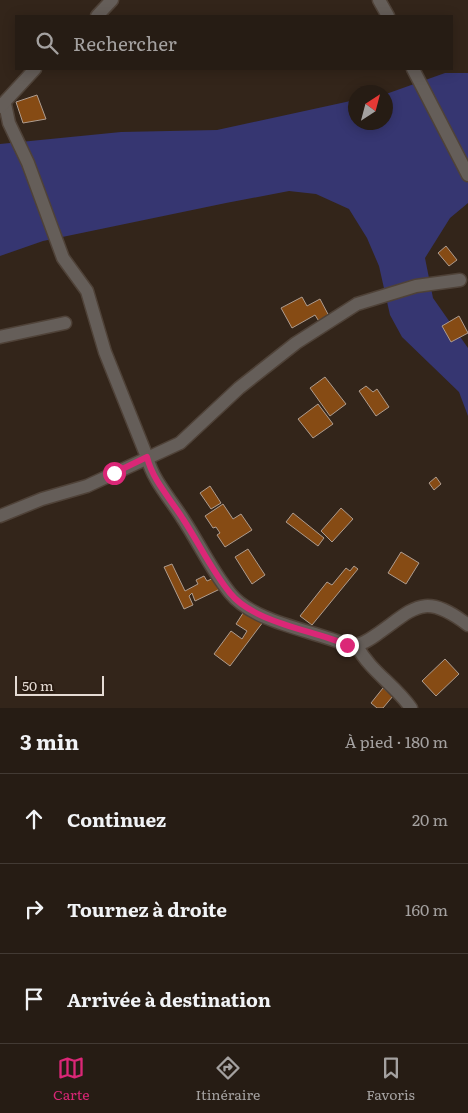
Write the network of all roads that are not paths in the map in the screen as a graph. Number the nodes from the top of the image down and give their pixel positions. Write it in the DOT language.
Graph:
graph roads {
  1 [pos="112,0"];
  2 [pos="379,0"];
  3 [pos="98,15"];
  4 [pos="387,15"];
  5 [pos="34,70"];
  6 [pos="414,70"];
  7 [pos="2,106"];
  8 [pos="468,175"];
  9 [pos="460,280"];
  10 [pos="65,323"];
  11 [pos="0,337"];
  12 [pos="147,457"];
  13 [pos="0,516"];
  14 [pos="468,625"];
  15 [pos="357,646"];
  16 [pos="411,708"];
  1 -- 3 [label="street"];
  2 -- 4 [label="street"];
  5 -- 7 [label="street"];
  6 -- 8 [label="street"];
  7 -- 12 [label="street"];
  9 -- 12 [label="street"];
  10 -- 11 [label="street"];
  12 -- 13 [label="street"];
  12 -- 15 [label="street"];
  14 -- 15 [label="street"];
  15 -- 16 [label="street"];
}
